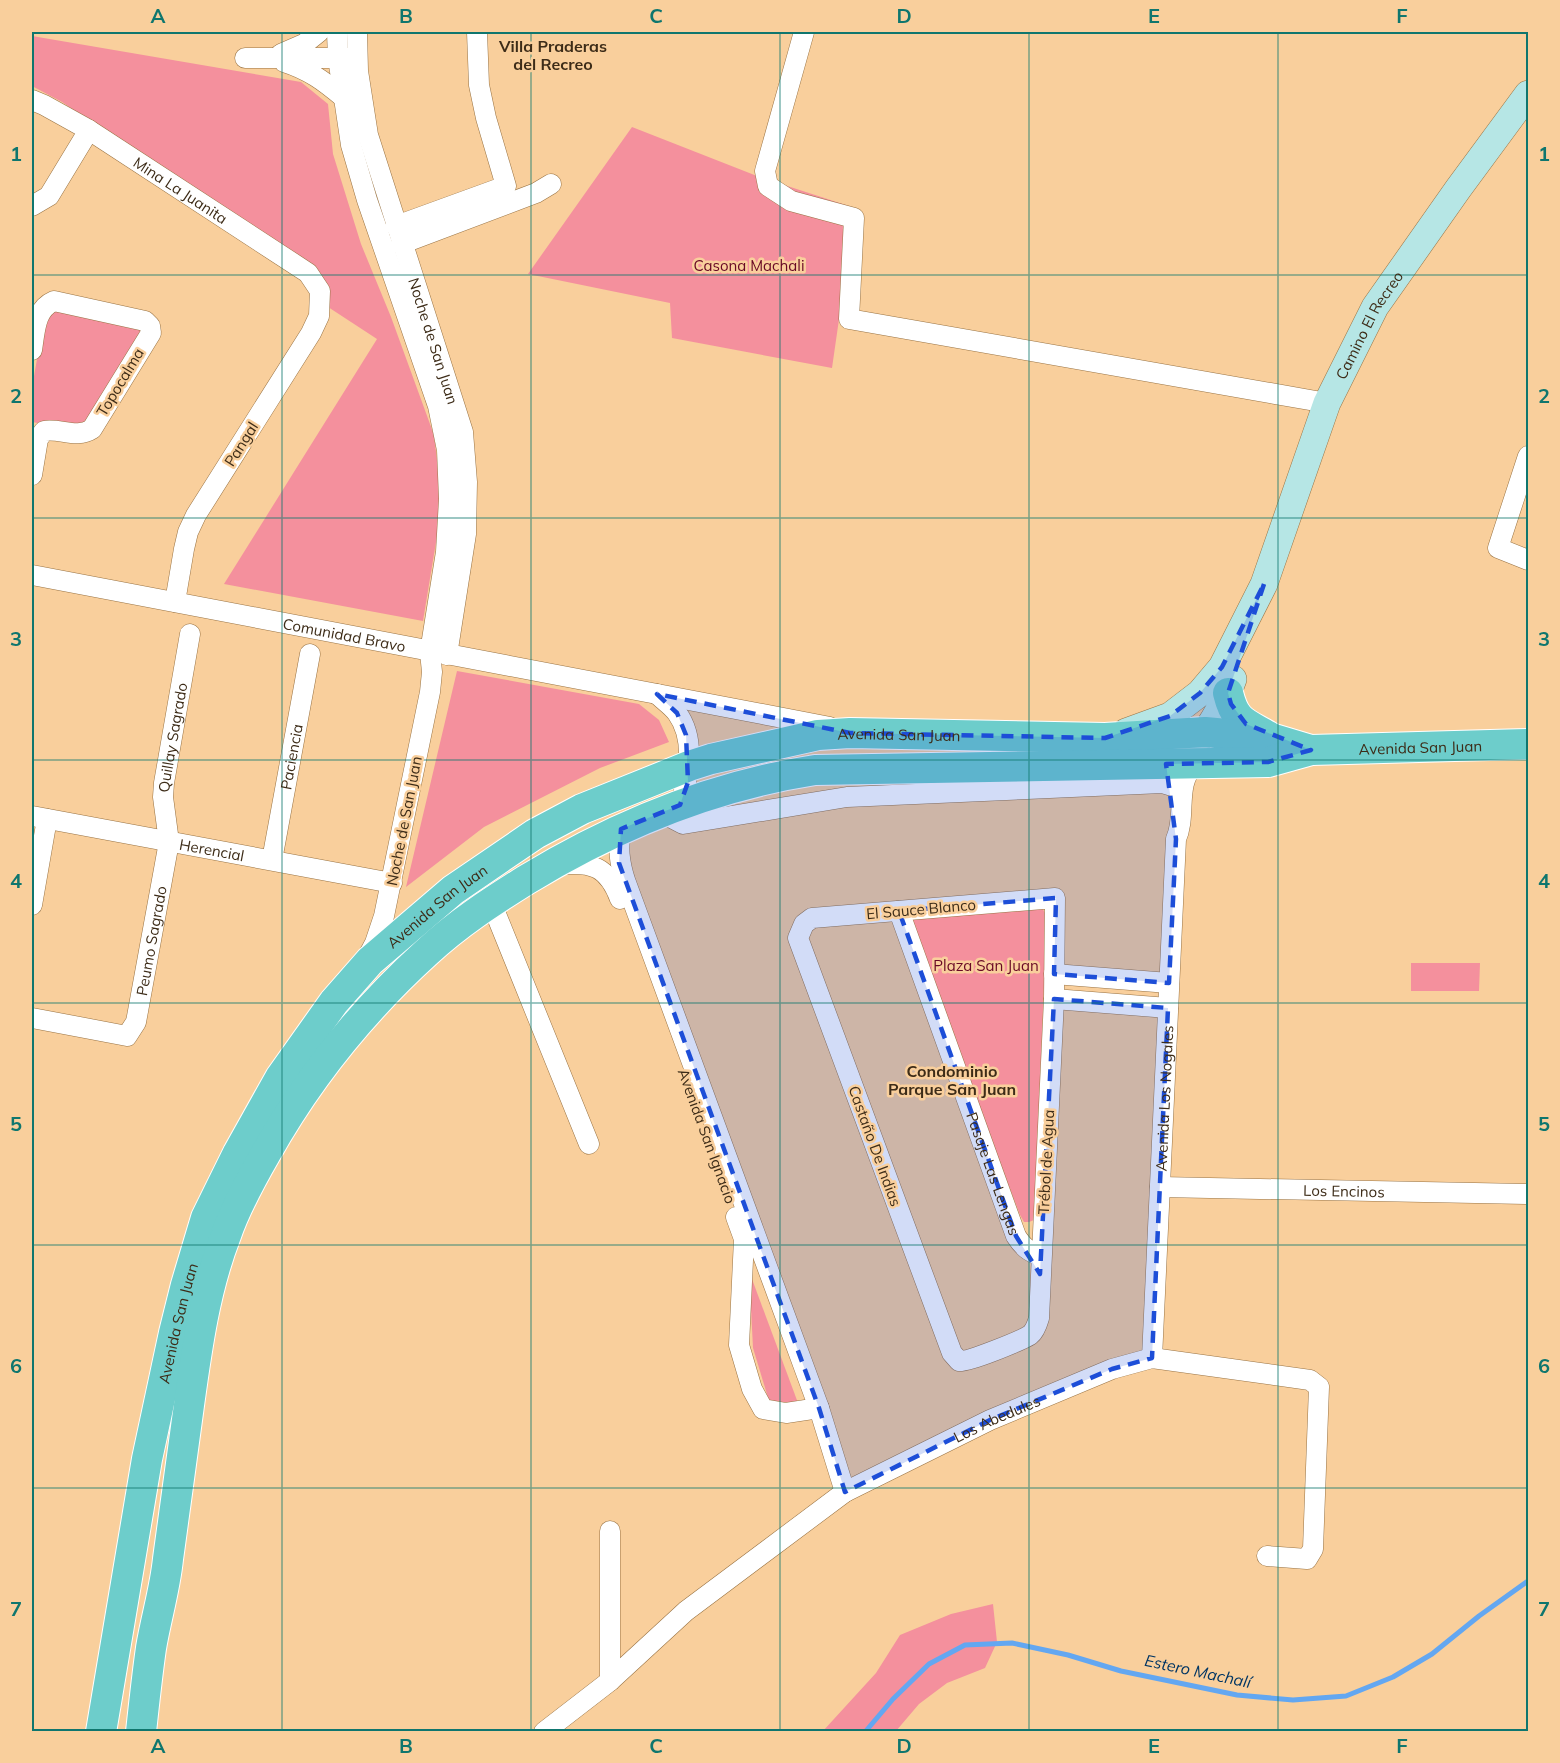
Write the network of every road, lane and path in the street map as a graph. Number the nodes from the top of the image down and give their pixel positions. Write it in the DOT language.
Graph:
graph roads {
  1 [pos="319,32"];
  2 [pos="337,32"];
  3 [pos="357,32"];
  4 [pos="477,32"];
  5 [pos="804,32"];
  6 [pos="245,58"];
  7 [pos="270,58"];
  8 [pos="338,58"];
  9 [pos="358,58"];
  10 [pos="1528,94"];
  11 [pos="344,98"];
  12 [pos="32,100"];
  13 [pos="89,130"];
  14 [pos="551,184"];
  15 [pos="513,192"];
  16 [pos="32,206"];
  17 [pos="399,235"];
  18 [pos="320,291"];
  19 [pos="32,350"];
  20 [pos="1327,403"];
  21 [pos="1528,456"];
  22 [pos="32,475"];
  23 [pos="1523,494"];
  24 [pos="1528,560"];
  25 [pos="32,575"];
  26 [pos="1264,584"];
  27 [pos="175,602"];
  28 [pos="190,634"];
  29 [pos="310,654"];
  30 [pos="438,654"];
  31 [pos="657,693"];
  32 [pos="1228,693"];
  33 [pos="1204,732"];
  34 [pos="850,733"];
  35 [pos="1105,738"];
  36 [pos="1271,738"];
  37 [pos="1528,744"];
  38 [pos="1311,750"];
  39 [pos="1195,764"];
  40 [pos="689,766"];
  41 [pos="1157,772"];
  42 [pos="670,809"];
  43 [pos="39,818"];
  44 [pos="621,829"];
  45 [pos="1176,839"];
  46 [pos="169,842"];
  47 [pos="272,860"];
  48 [pos="549,867"];
  49 [pos="392,883"];
  50 [pos="1056,898"];
  51 [pos="491,902"];
  52 [pos="32,905"];
  53 [pos="898,911"];
  54 [pos="798,938"];
  55 [pos="1054,974"];
  56 [pos="1169,982"];
  57 [pos="351,983"];
  58 [pos="1054,999"];
  59 [pos="1168,1008"];
  60 [pos="32,1018"];
  61 [pos="681,1048"];
  62 [pos="588,1144"];
  63 [pos="1160,1187"];
  64 [pos="1528,1194"];
  65 [pos="751,1238"];
  66 [pos="1041,1256"];
  67 [pos="952,1353"];
  68 [pos="1152,1358"];
  69 [pos="819,1408"];
  70 [pos="845,1491"];
  71 [pos="610,1531"];
  72 [pos="1267,1556"];
  73 [pos="610,1681"];
  74 [pos="101,1731"];
  75 [pos="141,1731"];
  76 [pos="544,1731"];
  1 -- 7 [label="street"];
  2 -- 8 [label="street"];
  3 -- 9 [label="street, Noche de San Juan"];
  4 -- 15 [label="street"];
  5 -- 20 [label="street"];
  6 -- 7 [label="street"];
  7 -- 8 [label="street"];
  7 -- 11 [label="street"];
  8 -- 9 [label="street"];
  8 -- 11 [label="street"];
  9 -- 17 [label="street, Noche de San Juan"];
  10 -- 20 [label="main road, Camino El Recreo"];
  11 -- 30 [label="street"];
  12 -- 13 [label="street, Mina La Juanita"];
  13 -- 16 [label="street"];
  13 -- 18 [label="street, Mina La Juanita"];
  14 -- 15 [label="street"];
  15 -- 17 [label="street"];
  17 -- 30 [label="street, Noche de San Juan"];
  18 -- 27 [label="street, Pangal"];
  19 -- 22 [label="street, Topocalma"];
  20 -- 26 [label="main road, Camino El Recreo"];
  21 -- 23 [label="street"];
  23 -- 24 [label="street"];
  25 -- 27 [label="street, Comunidad Bravo"];
  26 -- 32 [label="main road, Camino El Recreo"];
  26 -- 35 [label="main road, Camino El Recreo"];
  27 -- 30 [label="street, Comunidad Bravo"];
  28 -- 46 [label="street, Quillay Sagrado"];
  29 -- 47 [label="street, Paciencia"];
  30 -- 31 [label="street, Comunidad Bravo"];
  30 -- 49 [label="street, Noche de San Juan"];
  31 -- 34 [label="street, Comunidad Bravo"];
  31 -- 40 [label="street"];
  32 -- 33 [label="main road, Camino El Recreo"];
  32 -- 36 [label="main road"];
  33 -- 35 [label="main road, Avenida San Juan"];
  33 -- 36 [label="main road, Avenida San Juan"];
  33 -- 41 [label="main road, Camino El Recreo"];
  34 -- 35 [label="main road, Avenida San Juan"];
  34 -- 40 [label="main road, Avenida San Juan"];
  36 -- 38 [label="main road, Avenida San Juan"];
  37 -- 38 [label="main road, Avenida San Juan"];
  38 -- 39 [label="main road, Avenida San Juan"];
  39 -- 41 [label="main road, Avenida San Juan"];
  39 -- 45 [label="street, Avenida Los Nogales"];
  40 -- 42 [label="street"];
  40 -- 57 [label="main road, Avenida San Juan"];
  41 -- 42 [label="main road, Avenida San Juan"];
  41 -- 45 [label="street, Avenida Los Nogales"];
  42 -- 44 [label="main road, Avenida San Juan"];
  43 -- 46 [label="street, Herencial"];
  43 -- 52 [label="street"];
  44 -- 48 [label="main road, Avenida San Juan"];
  44 -- 61 [label="street, Avenida San Ignacio"];
  45 -- 56 [label="street, Avenida Los Nogales"];
  46 -- 47 [label="street, Herencial"];
  46 -- 60 [label="street, Peumo Sagrado"];
  47 -- 49 [label="street, Herencial"];
  48 -- 51 [label="main road, Avenida San Juan"];
  48 -- 61 [label="street, Avenida San Ignacio"];
  49 -- 57 [label="street, Noche de San Juan"];
  50 -- 53 [label="street, El Sauce Blanco"];
  50 -- 55 [label="street, Trébol de Agua"];
  51 -- 62 [label="street"];
  51 -- 75 [label="main road, Avenida San Juan"];
  53 -- 54 [label="street, El Sauce Blanco"];
  53 -- 66 [label="street, Pasaje Las Lengas"];
  54 -- 67 [label="street, Castaño De Indias"];
  55 -- 56 [label="street"];
  55 -- 58 [label="street, Trébol de Agua"];
  56 -- 59 [label="street, Avenida Los Nogales"];
  57 -- 74 [label="main road, Avenida San Juan"];
  58 -- 59 [label="street"];
  58 -- 66 [label="street, Trébol de Agua"];
  59 -- 63 [label="street, Avenida Los Nogales"];
  61 -- 65 [label="street, Avenida San Ignacio"];
  63 -- 64 [label="street, Los Encinos"];
  63 -- 68 [label="street, Avenida Los Nogales"];
  65 -- 69 [label="street, Avenida San Ignacio"];
  65 -- 69 [label="street, Avenida San Ignacio"];
  66 -- 67 [label="street, Trébol de Agua"];
  68 -- 70 [label="street, Los Abedules"];
  68 -- 72 [label="street, Los Abedules"];
  69 -- 70 [label="street, Avenida San Ignacio"];
  70 -- 73 [label="street, Los Abedules"];
  71 -- 73 [label="street"];
  73 -- 76 [label="street, Los Abedules"];
}
